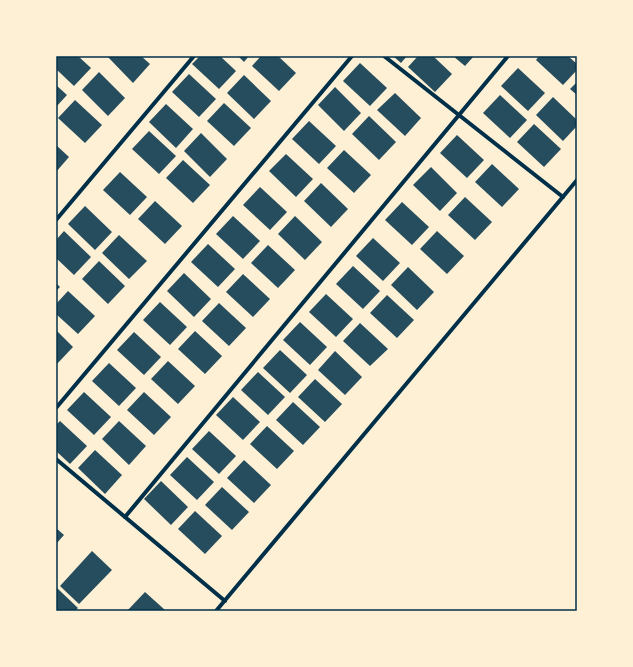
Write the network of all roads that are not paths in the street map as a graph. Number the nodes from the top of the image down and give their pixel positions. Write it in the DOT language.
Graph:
graph roads {
  1 [pos="194,56"];
  2 [pos="352,56"];
  3 [pos="384,56"];
  4 [pos="508,56"];
  5 [pos="460,114"];
  6 [pos="577,180"];
  7 [pos="563,197"];
  8 [pos="56,220"];
  9 [pos="56,408"];
  10 [pos="56,459"];
  11 [pos="125,517"];
  12 [pos="225,601"];
  13 [pos="216,611"];
  1 -- 8 [label="street"];
  2 -- 9 [label="street"];
  3 -- 5 [label="street"];
  4 -- 5 [label="street"];
  5 -- 7 [label="street"];
  5 -- 11 [label="street"];
  6 -- 7 [label="street"];
  7 -- 12 [label="street"];
  10 -- 11 [label="street"];
  11 -- 12 [label="street"];
  12 -- 13 [label="street"];
}
